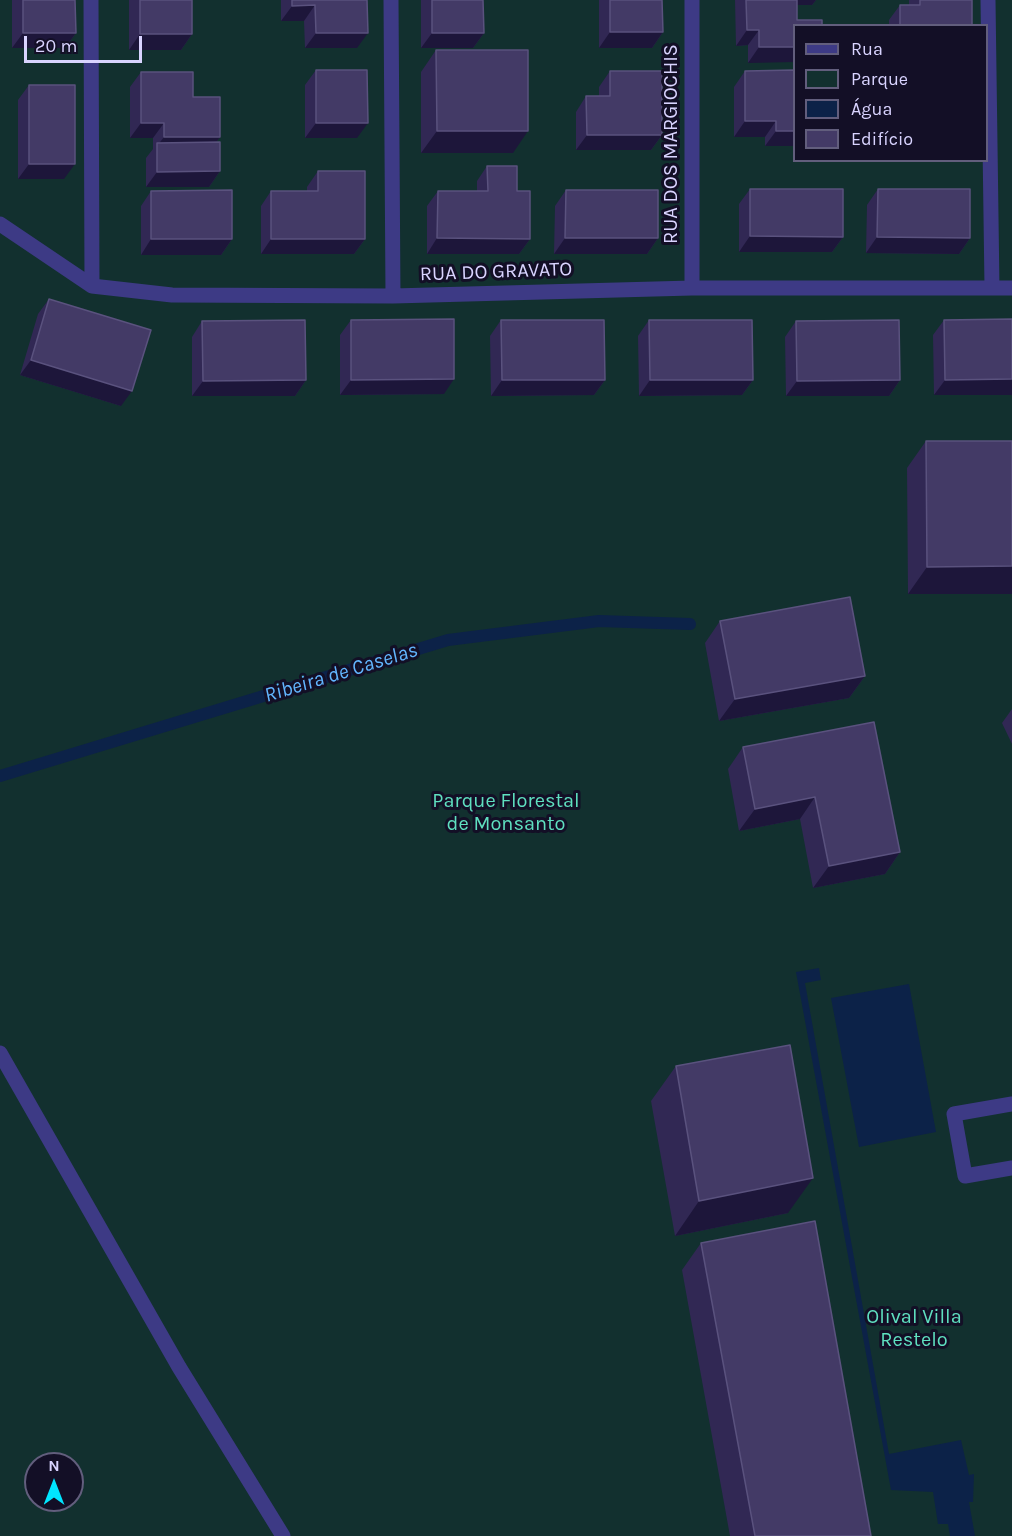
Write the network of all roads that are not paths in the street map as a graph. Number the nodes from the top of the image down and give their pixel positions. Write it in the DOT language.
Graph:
graph roads {
  1 [pos="91,0"];
  2 [pos="391,0"];
  3 [pos="692,0"];
  4 [pos="988,0"];
  5 [pos="0,224"];
  6 [pos="92,286"];
  7 [pos="692,288"];
  8 [pos="992,288"];
  9 [pos="1012,288"];
  10 [pos="393,296"];
  11 [pos="0,1053"];
  12 [pos="1012,1104"];
  13 [pos="1012,1168"];
  14 [pos="283,1536"];
  1 -- 6 [label="street"];
  2 -- 10 [label="street"];
  3 -- 7 [label="street, RUA DOS MARGIOCHIS"];
  4 -- 8 [label="street"];
  5 -- 6 [label="street, RUA DO GRAVATO"];
  6 -- 10 [label="street, RUA DO GRAVATO"];
  7 -- 8 [label="street, RUA DO GRAVATO"];
  7 -- 10 [label="street, RUA DO GRAVATO"];
  8 -- 9 [label="street, RUA DO GRAVATO"];
  11 -- 14 [label="street"];
  12 -- 13 [label="street"];
}
